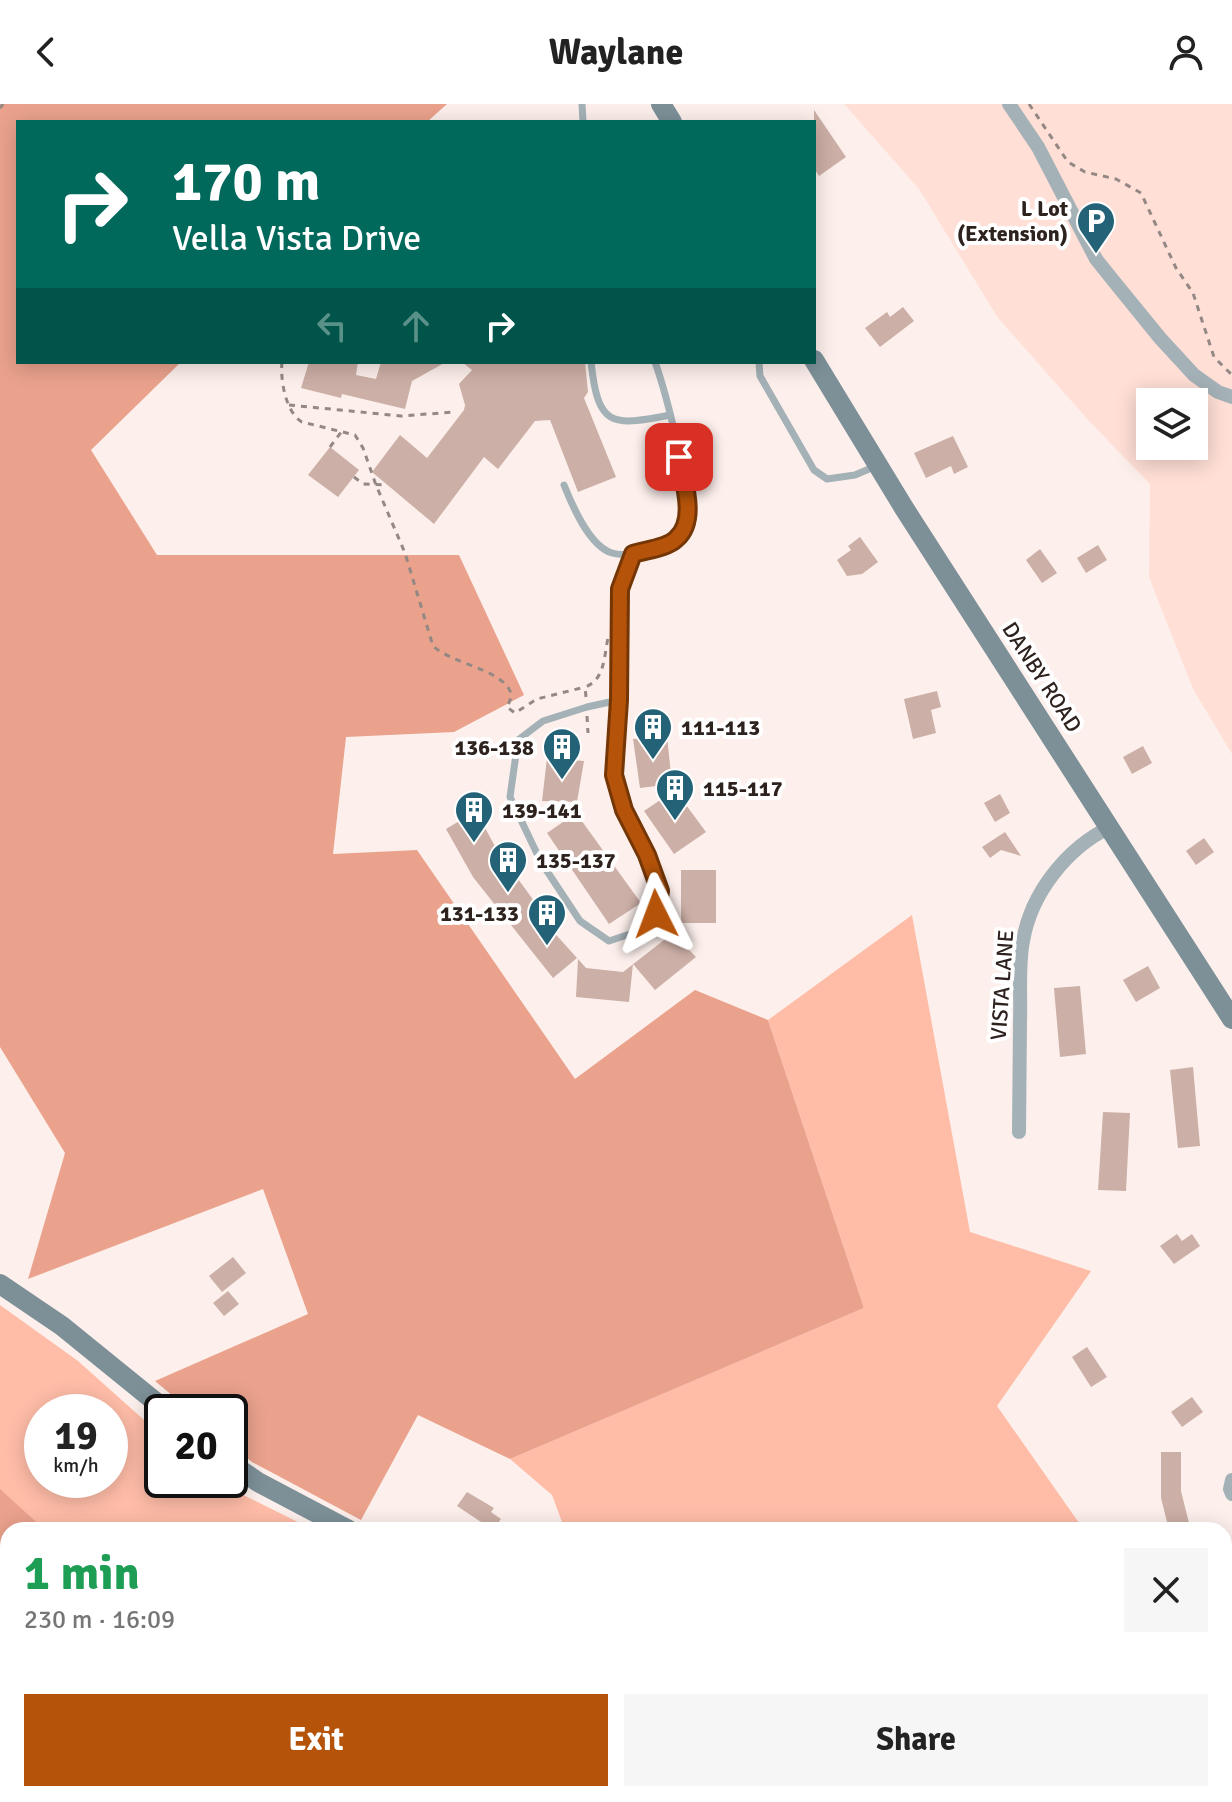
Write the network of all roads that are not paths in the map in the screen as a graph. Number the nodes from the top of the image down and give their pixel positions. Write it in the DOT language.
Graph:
graph roads {
  1 [pos="1009,104"];
  2 [pos="816,363"];
  3 [pos="591,364"];
  4 [pos="656,364"];
  5 [pos="759,364"];
  6 [pos="1232,397"];
  7 [pos="670,415"];
  8 [pos="878,465"];
  9 [pos="564,485"];
  10 [pos="633,554"];
  11 [pos="619,700"];
  12 [pos="1110,827"];
  13 [pos="1232,1019"];
  14 [pos="1019,1132"];
  15 [pos="0,1284"];
  16 [pos="146,1394"];
  17 [pos="248,1475"];
  18 [pos="1232,1480"];
  19 [pos="1232,1494"];
  20 [pos="334,1522"];
  1 -- 6 [label="street"];
  2 -- 8 [label="main road, DANBY ROAD"];
  3 -- 7 [label="lane"];
  4 -- 7 [label="lane"];
  5 -- 8 [label="lane"];
  7 -- 10 [label="lane"];
  8 -- 12 [label="main road, DANBY ROAD"];
  9 -- 10 [label="lane"];
  10 -- 11 [label="lane"];
  11 -- 11 [label="lane"];
  12 -- 13 [label="main road, DANBY ROAD"];
  12 -- 14 [label="street, VISTA LANE"];
  15 -- 16 [label="main road"];
  17 -- 20 [label="main road"];
  18 -- 19 [label="street"];
}
